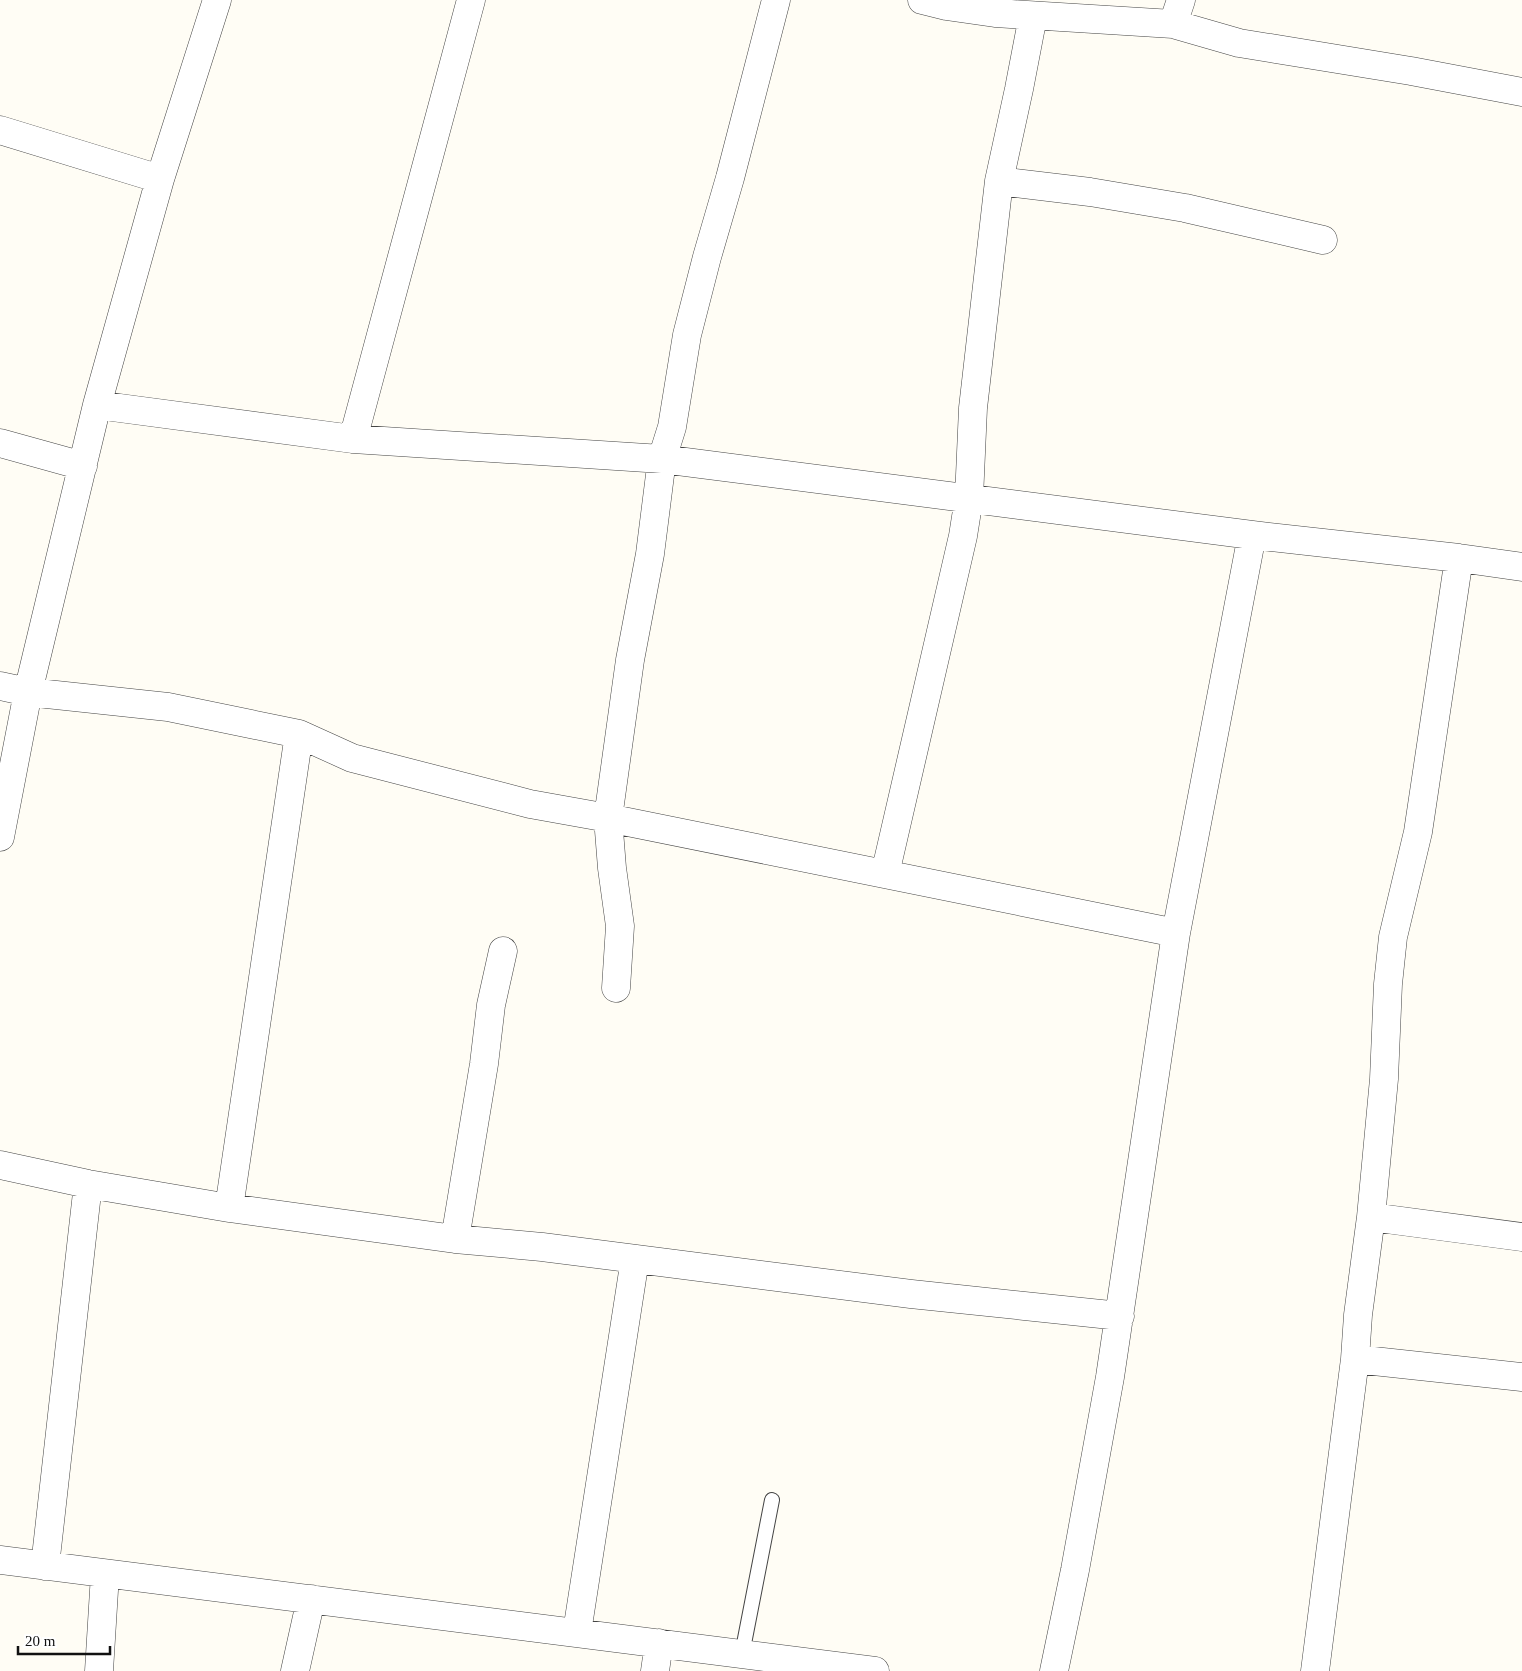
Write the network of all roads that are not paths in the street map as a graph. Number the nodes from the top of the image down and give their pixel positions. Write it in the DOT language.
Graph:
graph roads {
  1 [pos="217,0"];
  2 [pos="471,0"];
  3 [pos="776,0"];
  4 [pos="922,0"];
  5 [pos="1177,12"];
  6 [pos="1033,16"];
  7 [pos="1522,92"];
  8 [pos="0,130"];
  9 [pos="160,178"];
  10 [pos="999,181"];
  11 [pos="1323,240"];
  12 [pos="97,405"];
  13 [pos="352,438"];
  14 [pos="0,443"];
  15 [pos="662,459"];
  16 [pos="83,466"];
  17 [pos="969,498"];
  18 [pos="1252,535"];
  19 [pos="1459,558"];
  20 [pos="1522,567"];
  21 [pos="0,686"];
  22 [pos="28,692"];
  23 [pos="299,734"];
  24 [pos="608,818"];
  25 [pos="0,837"];
  26 [pos="885,874"];
  27 [pos="1176,933"];
  28 [pos="503,951"];
  29 [pos="616,988"];
  30 [pos="0,1165"];
  31 [pos="88,1184"];
  32 [pos="229,1208"];
  33 [pos="1371,1217"];
  34 [pos="1522,1237"];
  35 [pos="455,1239"];
  36 [pos="635,1259"];
  37 [pos="1120,1316"];
  38 [pos="1355,1359"];
  39 [pos="1522,1377"];
  40 [pos="772,1500"];
  41 [pos="0,1560"];
  42 [pos="45,1566"];
  43 [pos="105,1574"];
  44 [pos="311,1599"];
  45 [pos="577,1632"];
  46 [pos="659,1643"];
  47 [pos="742,1654"];
  48 [pos="832,1668"];
  49 [pos="99,1671"];
  50 [pos="295,1671"];
  51 [pos="655,1671"];
  52 [pos="875,1671"];
  53 [pos="1054,1671"];
  54 [pos="1315,1671"];
  1 -- 9 [label="street"];
  2 -- 13 [label="street"];
  3 -- 15 [label="street"];
  4 -- 6 [label="street"];
  5 -- 6 [label="street"];
  5 -- 7 [label="street"];
  6 -- 10 [label="street"];
  8 -- 9 [label="street"];
  9 -- 12 [label="street"];
  10 -- 11 [label="street"];
  10 -- 17 [label="street"];
  12 -- 13 [label="street"];
  12 -- 16 [label="street"];
  13 -- 15 [label="street"];
  14 -- 16 [label="street"];
  15 -- 17 [label="street"];
  15 -- 24 [label="street"];
  16 -- 22 [label="street"];
  17 -- 18 [label="street"];
  17 -- 26 [label="street"];
  18 -- 19 [label="street"];
  18 -- 27 [label="street"];
  19 -- 20 [label="street"];
  19 -- 33 [label="street"];
  21 -- 22 [label="street"];
  22 -- 23 [label="street"];
  22 -- 25 [label="street"];
  23 -- 24 [label="street"];
  23 -- 32 [label="street"];
  24 -- 26 [label="street"];
  24 -- 29 [label="street"];
  26 -- 27 [label="street"];
  27 -- 37 [label="street"];
  28 -- 35 [label="street"];
  30 -- 31 [label="street"];
  31 -- 32 [label="street"];
  31 -- 42 [label="street"];
  32 -- 35 [label="street"];
  33 -- 34 [label="street"];
  33 -- 38 [label="street"];
  35 -- 36 [label="street"];
  36 -- 37 [label="street"];
  36 -- 45 [label="street"];
  37 -- 53 [label="street"];
  38 -- 39 [label="street"];
  38 -- 54 [label="street"];
  40 -- 47 [label="lane"];
  41 -- 42 [label="street"];
  42 -- 43 [label="street"];
  43 -- 44 [label="street"];
  43 -- 49 [label="street"];
  44 -- 45 [label="street"];
  44 -- 50 [label="street"];
  45 -- 46 [label="street"];
  46 -- 47 [label="street"];
  46 -- 51 [label="street"];
  47 -- 48 [label="street"];
  48 -- 52 [label="street"];
}
